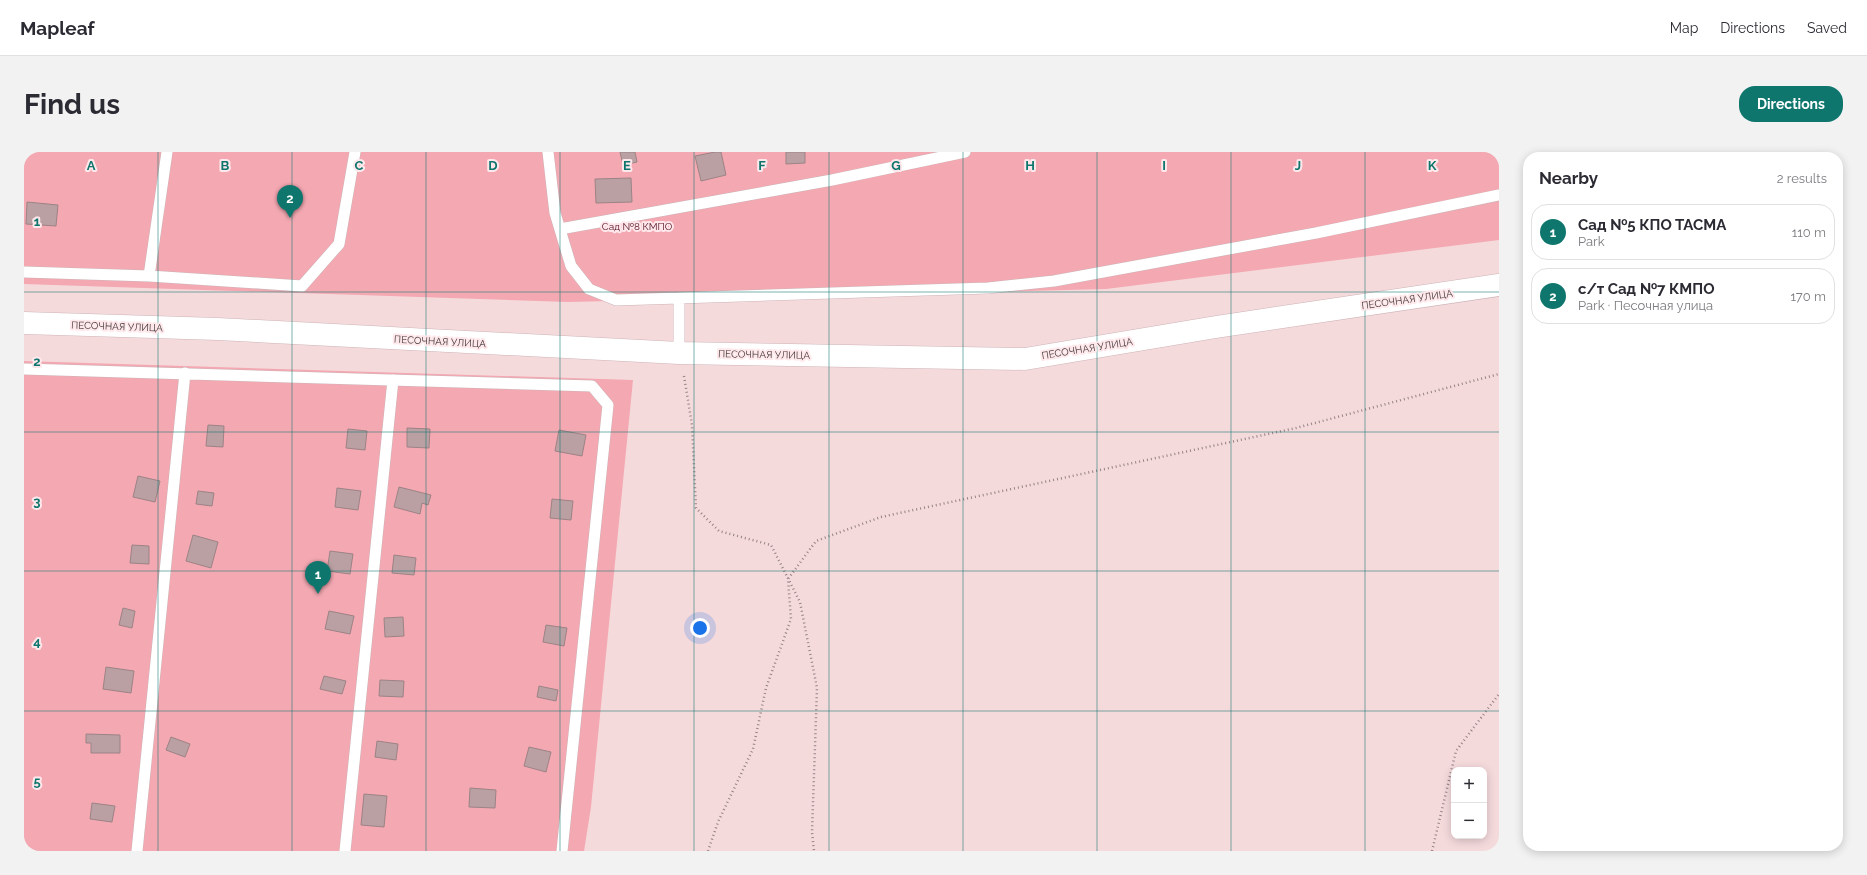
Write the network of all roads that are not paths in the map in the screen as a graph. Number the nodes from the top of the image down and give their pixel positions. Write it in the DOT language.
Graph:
graph roads {
  1 [pos="167,152"];
  2 [pos="355,152"];
  3 [pos="548,152"];
  4 [pos="965,152"];
  5 [pos="1499,195"];
  6 [pos="560,229"];
  7 [pos="24,272"];
  8 [pos="149,276"];
  9 [pos="1499,285"];
  10 [pos="679,298"];
  11 [pos="24,323"];
  12 [pos="679,353"];
  13 [pos="24,368"];
  14 [pos="185,373"];
  15 [pos="393,380"];
  16 [pos="137,851"];
  17 [pos="345,851"];
  18 [pos="562,851"];
  1 -- 8 [label="lane"];
  2 -- 8 [label="lane"];
  3 -- 6 [label="lane"];
  4 -- 6 [label="lane"];
  5 -- 10 [label="lane"];
  6 -- 10 [label="lane"];
  7 -- 8 [label="lane"];
  9 -- 12 [label="main road, ПЕСОЧНАЯ УЛИЦА"];
  10 -- 12 [label="lane"];
  11 -- 12 [label="main road, ПЕСОЧНАЯ УЛИЦА"];
  13 -- 14 [label="lane"];
  14 -- 15 [label="lane"];
  14 -- 16 [label="lane"];
  15 -- 17 [label="lane"];
  15 -- 18 [label="lane"];
}
